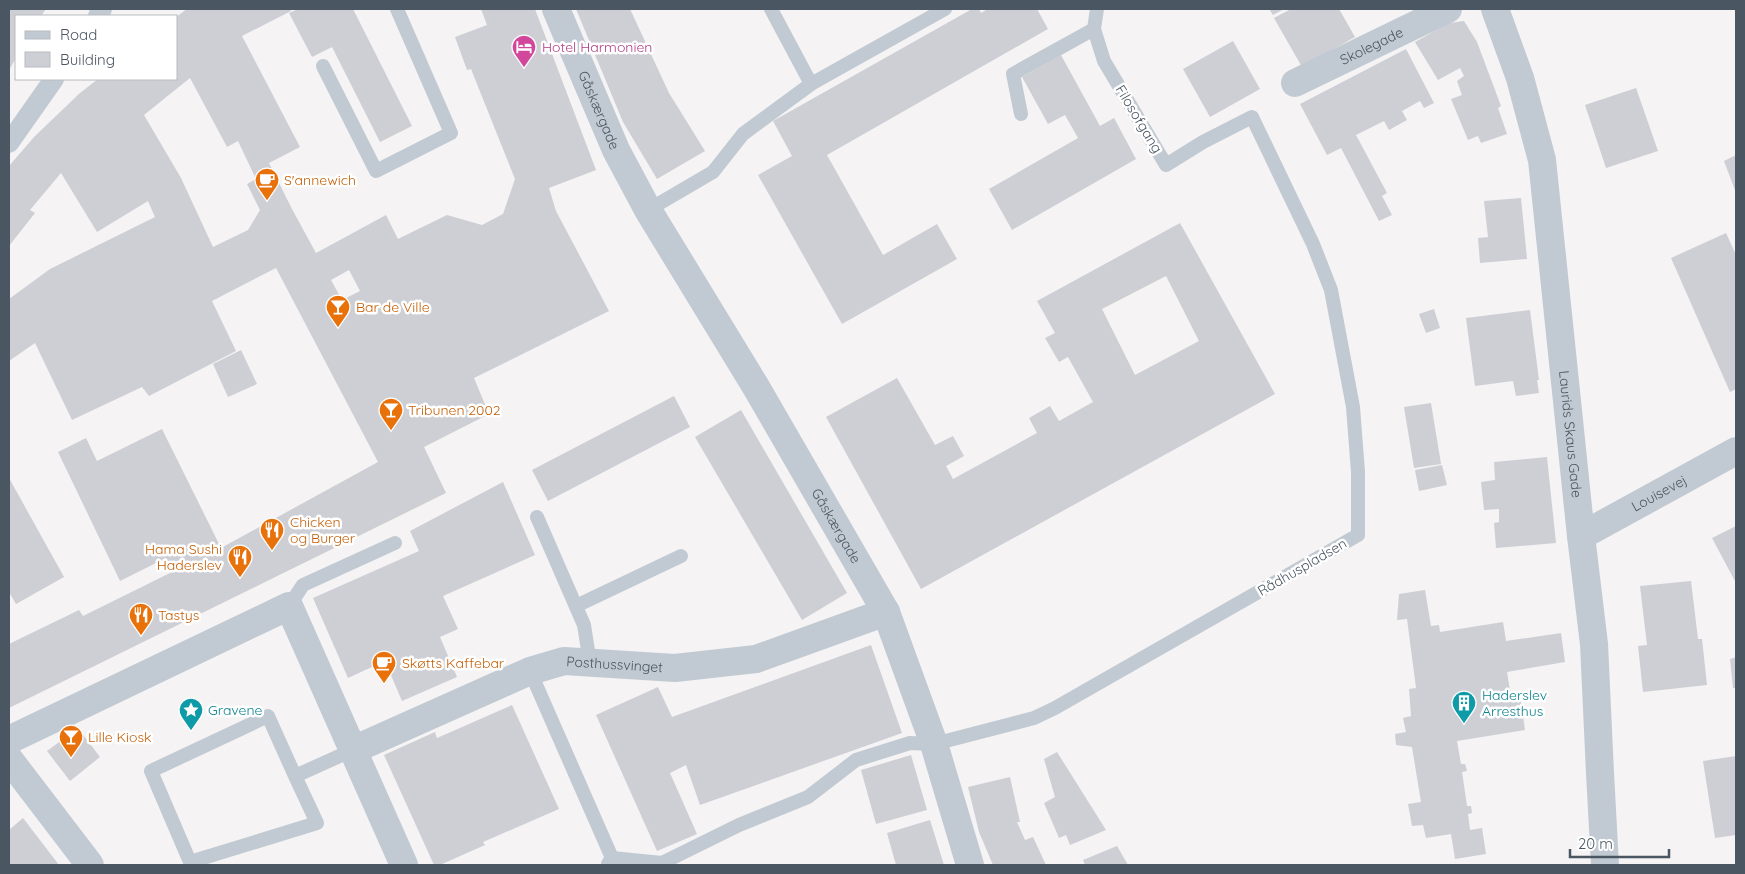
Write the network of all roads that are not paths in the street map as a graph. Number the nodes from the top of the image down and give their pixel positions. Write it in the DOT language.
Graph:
graph roads {
  1 [pos="397,9"];
  2 [pos="556,9"];
  3 [pos="771,9"];
  4 [pos="945,9"];
  5 [pos="1097,9"];
  6 [pos="1448,9"];
  7 [pos="1495,9"];
  8 [pos="1094,28"];
  9 [pos="323,66"];
  10 [pos="53,80"];
  11 [pos="1295,83"];
  12 [pos="810,84"];
  13 [pos="1022,114"];
  14 [pos="1252,117"];
  15 [pos="9,143"];
  16 [pos="648,210"];
  17 [pos="1736,451"];
  18 [pos="537,517"];
  19 [pos="1581,536"];
  20 [pos="395,543"];
  21 [pos="681,556"];
  22 [pos="289,606"];
  23 [pos="576,606"];
  24 [pos="886,612"];
  25 [pos="590,663"];
  26 [pos="530,671"];
  27 [pos="9,740"];
  28 [pos="934,744"];
  29 [pos="353,750"];
  30 [pos="9,759"];
  31 [pos="295,776"];
  32 [pos="609,862"];
  33 [pos="90,865"];
  34 [pos="404,865"];
  35 [pos="970,865"];
  36 [pos="1605,865"];
  1 -- 9 [label="lane"];
  2 -- 16 [label="street, Gåskærgade"];
  3 -- 12 [label="lane"];
  4 -- 12 [label="lane"];
  5 -- 8 [label="lane, Filosofgang"];
  6 -- 11 [label="street, Skolegade"];
  7 -- 19 [label="street, Laurids Skaus Gade"];
  8 -- 13 [label="lane"];
  8 -- 14 [label="lane, Filosofgang"];
  10 -- 15 [label="street"];
  12 -- 16 [label="lane"];
  14 -- 28 [label="lane, Rådhuspladsen"];
  16 -- 24 [label="street, Gåskærgade"];
  17 -- 19 [label="street, Louisevej"];
  18 -- 23 [label="lane"];
  19 -- 36 [label="street, Laurids Skaus Gade"];
  20 -- 22 [label="lane"];
  21 -- 23 [label="lane"];
  22 -- 27 [label="street"];
  22 -- 29 [label="street"];
  23 -- 25 [label="lane"];
  24 -- 25 [label="street, Posthussvinget"];
  24 -- 28 [label="street, Gåskærgade"];
  25 -- 26 [label="street, Posthussvinget"];
  26 -- 29 [label="street, Posthussvinget"];
  26 -- 32 [label="lane"];
  28 -- 32 [label="lane"];
  28 -- 35 [label="street, Gåskærgade"];
  29 -- 31 [label="lane"];
  29 -- 34 [label="street"];
  30 -- 33 [label="street"];
  31 -- 31 [label="lane"];
}
